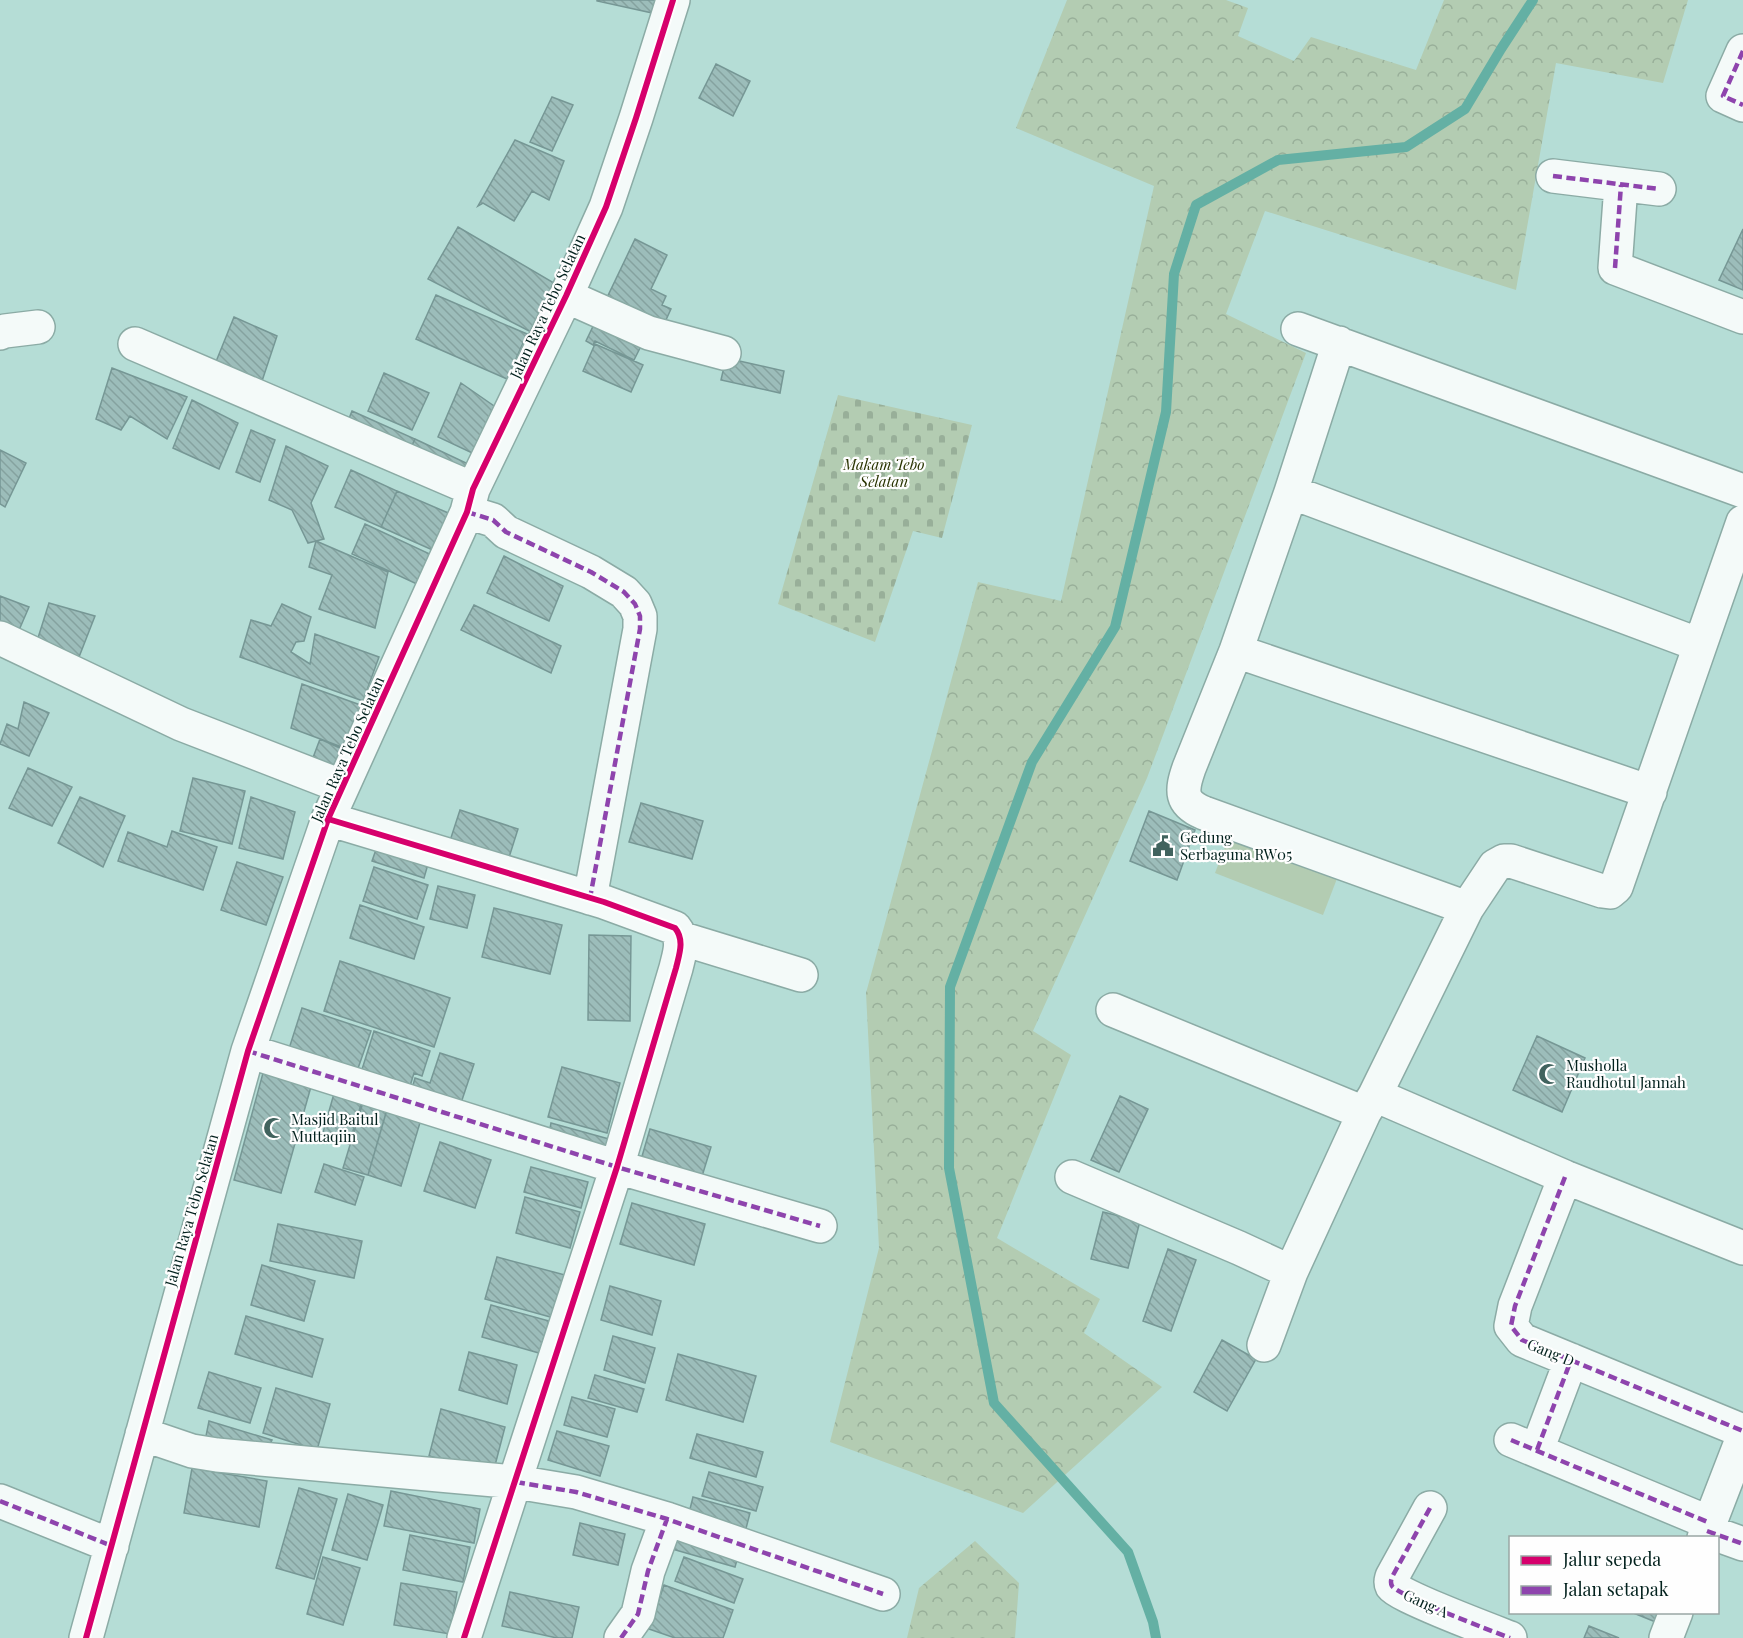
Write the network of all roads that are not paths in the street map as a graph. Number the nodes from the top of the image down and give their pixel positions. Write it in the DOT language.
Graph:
graph roads {
  1 [pos="673,0"];
  2 [pos="1743,51"];
  3 [pos="1743,105"];
  4 [pos="1553,176"];
  5 [pos="1621,185"];
  6 [pos="1659,189"];
  7 [pos="566,296"];
  8 [pos="1743,317"];
  9 [pos="38,327"];
  10 [pos="1298,329"];
  11 [pos="0,333"];
  12 [pos="1339,343"];
  13 [pos="135,344"];
  14 [pos="724,353"];
  15 [pos="1743,491"];
  16 [pos="1291,492"];
  17 [pos="470,501"];
  18 [pos="1743,522"];
  19 [pos="0,638"];
  20 [pos="1700,645"];
  21 [pos="1236,651"];
  22 [pos="341,786"];
  23 [pos="1650,792"];
  24 [pos="328,819"];
  25 [pos="590,898"];
  26 [pos="1467,908"];
  27 [pos="680,938"];
  28 [pos="801,975"];
  29 [pos="1113,1010"];
  30 [pos="248,1051"];
  31 [pos="1370,1104"];
  32 [pos="617,1167"];
  33 [pos="1072,1177"];
  34 [pos="1565,1177"];
  35 [pos="820,1226"];
  36 [pos="1743,1248"];
  37 [pos="1291,1272"];
  38 [pos="1264,1345"];
  39 [pos="1571,1360"];
  40 [pos="1743,1431"];
  41 [pos="142,1434"];
  42 [pos="1743,1437"];
  43 [pos="516,1482"];
  44 [pos="0,1501"];
  45 [pos="1430,1508"];
  46 [pos="667,1519"];
  47 [pos="1707,1530"];
  48 [pos="1743,1544"];
  49 [pos="112,1546"];
  50 [pos="883,1594"];
  51 [pos="1675,1614"];
  52 [pos="86,1638"];
  53 [pos="464,1638"];
  54 [pos="621,1638"];
  55 [pos="1510,1638"];
  56 [pos="1666,1638"];
  1 -- 7 [label="street, Jalan Raya Tebo Selatan"];
  2 -- 3 [label="street"];
  4 -- 5 [label="street"];
  5 -- 6 [label="street"];
  5 -- 8 [label="street"];
  7 -- 14 [label="street"];
  7 -- 17 [label="street, Jalan Raya Tebo Selatan"];
  9 -- 11 [label="street"];
  10 -- 12 [label="street"];
  12 -- 15 [label="street"];
  12 -- 16 [label="street"];
  13 -- 17 [label="street"];
  16 -- 20 [label="street"];
  16 -- 21 [label="street"];
  17 -- 22 [label="street, Jalan Raya Tebo Selatan"];
  17 -- 25 [label="street"];
  18 -- 20 [label="street"];
  19 -- 22 [label="street, Jalan Raya Tebo Selatan"];
  20 -- 23 [label="street"];
  21 -- 23 [label="street"];
  21 -- 26 [label="street"];
  22 -- 24 [label="street, Jalan Raya Tebo Selatan"];
  23 -- 26 [label="street"];
  24 -- 25 [label="street"];
  24 -- 30 [label="street, Jalan Raya Tebo Selatan"];
  25 -- 27 [label="street"];
  26 -- 31 [label="street"];
  27 -- 28 [label="street"];
  27 -- 32 [label="street"];
  29 -- 31 [label="street"];
  30 -- 32 [label="street"];
  30 -- 41 [label="street, Jalan Raya Tebo Selatan"];
  31 -- 34 [label="street"];
  31 -- 37 [label="street"];
  32 -- 35 [label="street"];
  32 -- 43 [label="street"];
  33 -- 37 [label="street"];
  34 -- 36 [label="street"];
  34 -- 39 [label="street, Gang D"];
  37 -- 38 [label="street"];
  39 -- 40 [label="street, Gang D"];
  39 -- 47 [label="street"];
  41 -- 43 [label="street"];
  41 -- 49 [label="street, Jalan Raya Tebo Selatan"];
  42 -- 47 [label="street"];
  43 -- 46 [label="street"];
  43 -- 53 [label="street"];
  44 -- 49 [label="street"];
  45 -- 55 [label="street, Gang A"];
  46 -- 50 [label="street"];
  46 -- 54 [label="street"];
  47 -- 48 [label="street"];
  49 -- 52 [label="street, Jalan Raya Tebo Selatan"];
  51 -- 56 [label="street"];
}
